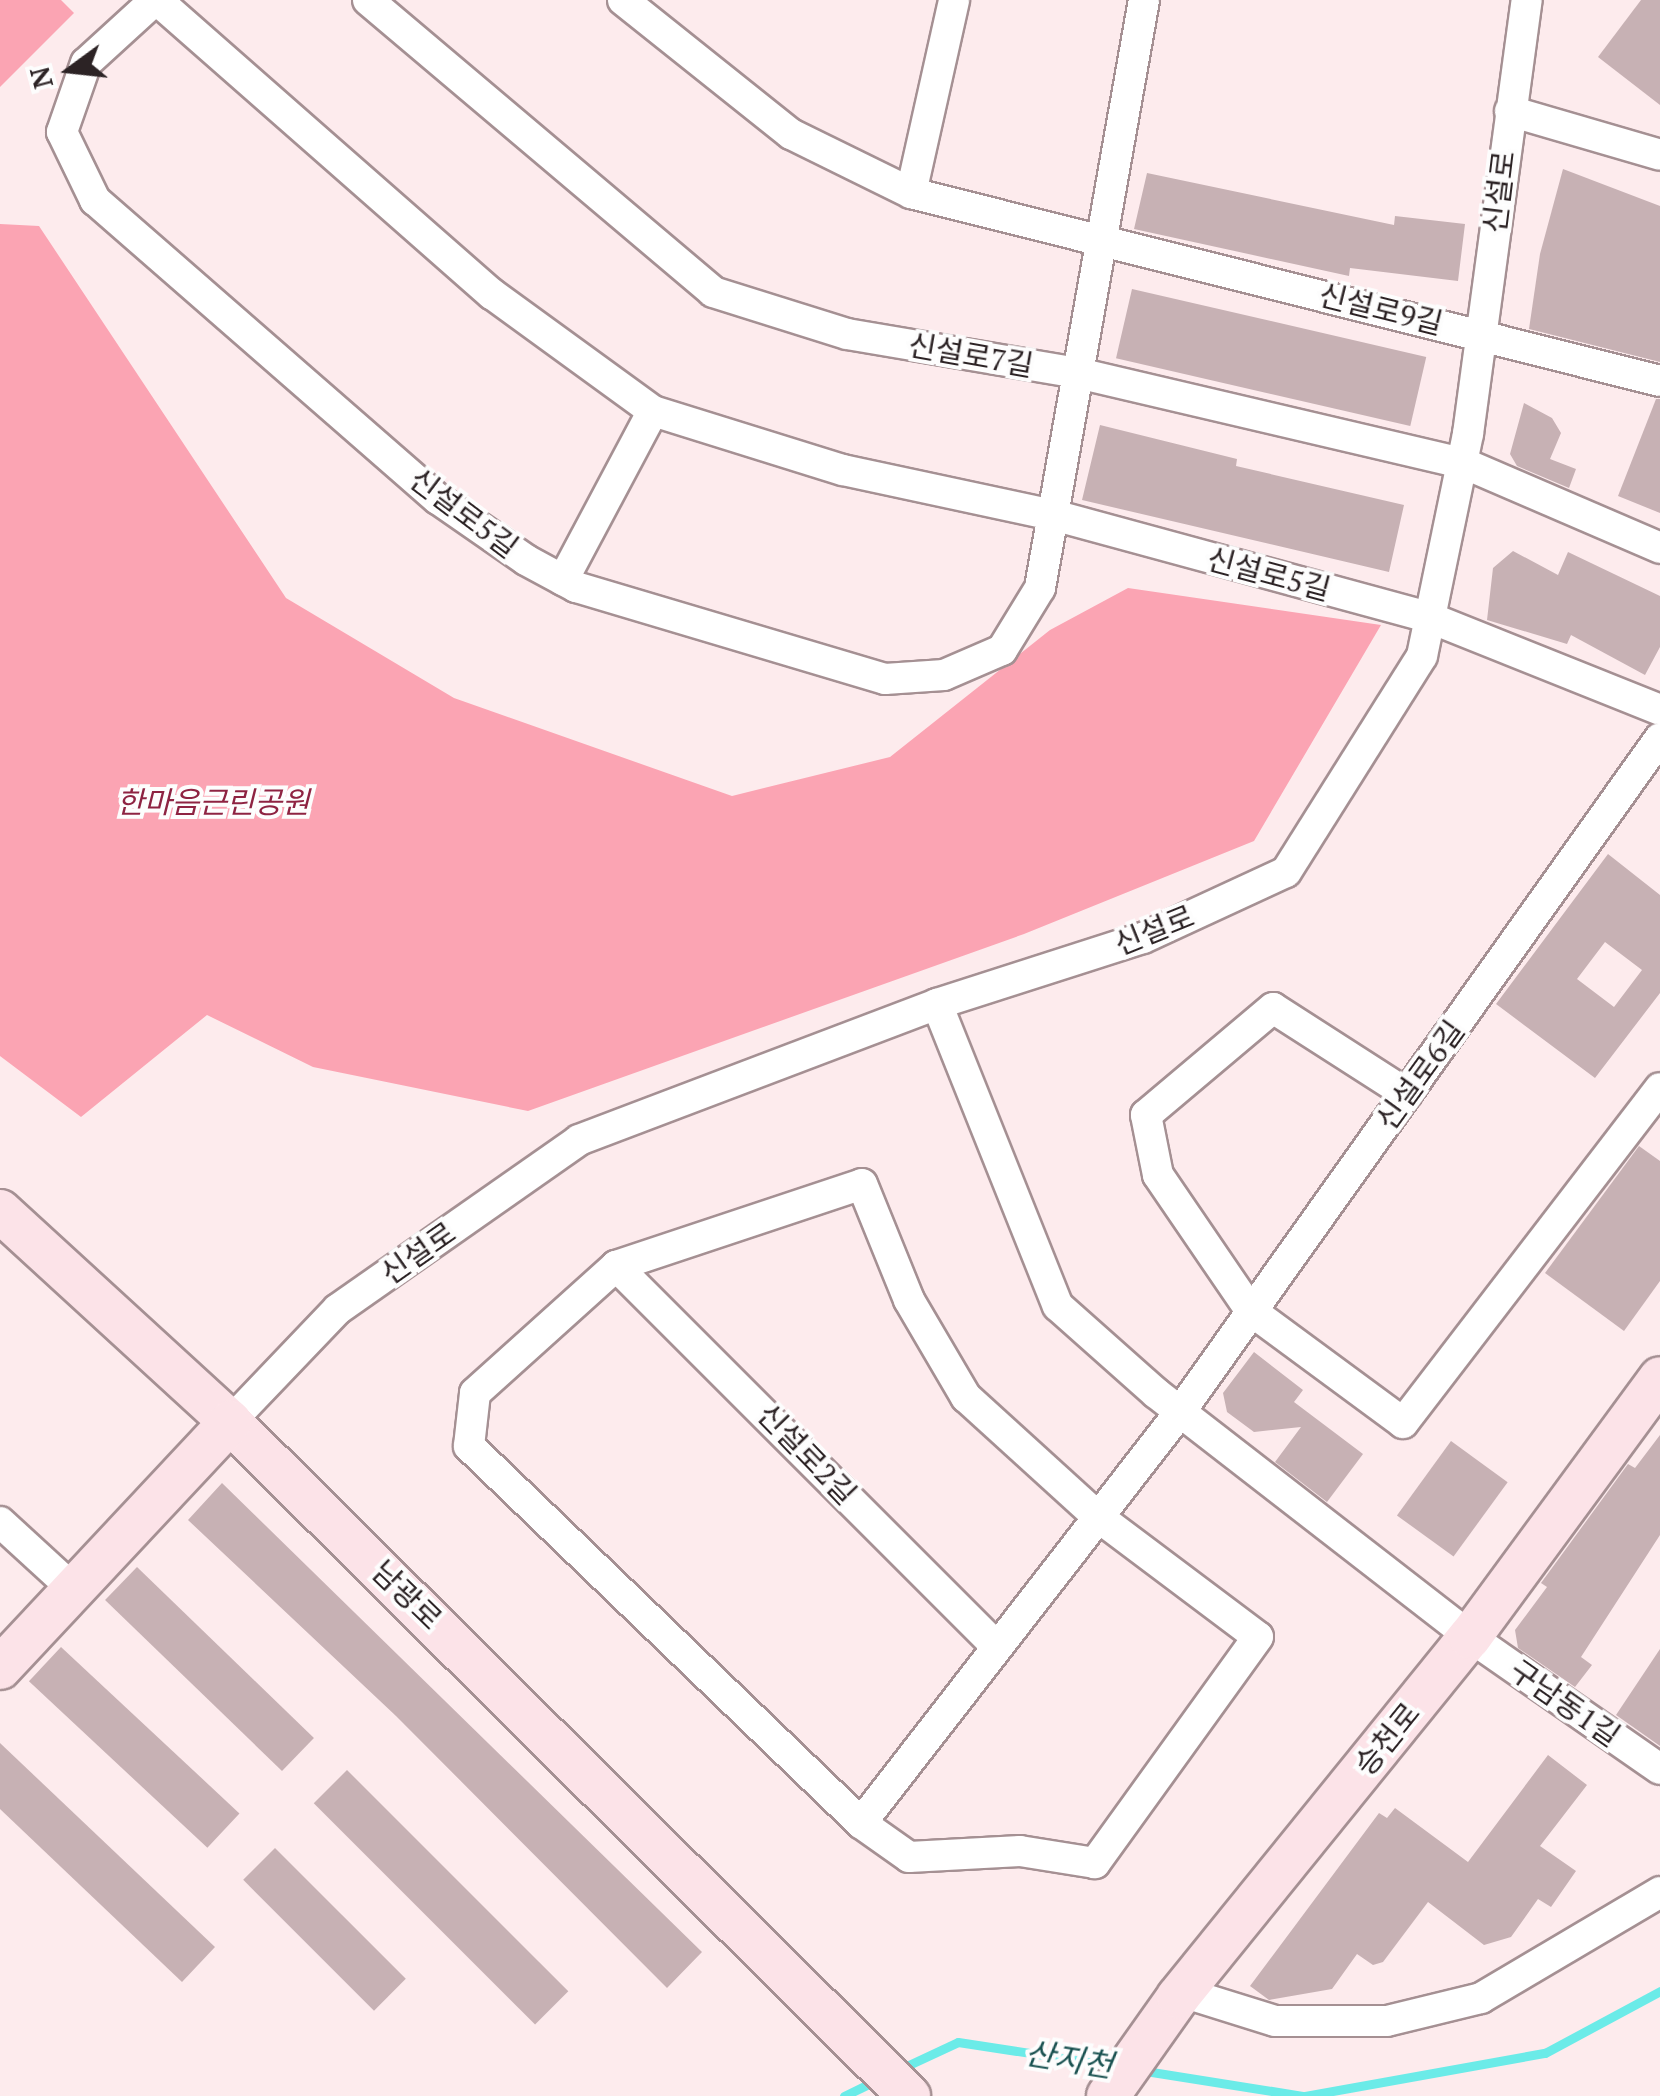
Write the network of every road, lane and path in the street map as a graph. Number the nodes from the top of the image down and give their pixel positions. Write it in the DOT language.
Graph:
graph roads {
  1 [pos="156,0"];
  2 [pos="368,0"];
  3 [pos="622,0"];
  4 [pos="1144,0"];
  5 [pos="1527,0"];
  6 [pos="949,2"];
  7 [pos="1510,111"];
  8 [pos="1660,155"];
  9 [pos="911,193"];
  10 [pos="1102,240"];
  11 [pos="1481,334"];
  12 [pos="1078,374"];
  13 [pos="1660,382"];
  14 [pos="652,411"];
  15 [pos="1463,463"];
  16 [pos="1053,516"];
  17 [pos="1660,548"];
  18 [pos="563,580"];
  19 [pos="1428,617"];
  20 [pos="1660,710"];
  21 [pos="1660,738"];
  22 [pos="937,1004"];
  23 [pos="1660,1088"];
  24 [pos="1407,1094"];
  25 [pos="0,1211"];
  26 [pos="616,1266"];
  27 [pos="1250,1310"];
  28 [pos="1660,1378"];
  29 [pos="1180,1412"];
  30 [pos="230,1422"];
  31 [pos="1097,1516"];
  32 [pos="0,1522"];
  33 [pos="71,1587"];
  34 [pos="1470,1638"];
  35 [pos="994,1645"];
  36 [pos="0,1668"];
  37 [pos="1660,1769"];
  38 [pos="861,1823"];
  39 [pos="1660,1892"];
  40 [pos="1180,1994"];
  41 [pos="909,2096"];
  42 [pos="1108,2096"];
  1 -- 14 [label="street, 신설로5길"];
  1 -- 18 [label="street, 신설로5길"];
  2 -- 12 [label="street, 신설로7길"];
  3 -- 9 [label="street, 신설로9길"];
  4 -- 10 [label="street"];
  5 -- 7 [label="street, 신설로"];
  6 -- 9 [label="street"];
  7 -- 8 [label="street"];
  7 -- 11 [label="street, 신설로"];
  9 -- 10 [label="street, 신설로9길"];
  10 -- 11 [label="street, 신설로9길"];
  10 -- 12 [label="street"];
  11 -- 13 [label="street, 신설로9길"];
  11 -- 15 [label="street, 신설로"];
  12 -- 15 [label="street, 신설로7길"];
  12 -- 16 [label="street"];
  14 -- 16 [label="street, 신설로5길"];
  14 -- 18 [label="street"];
  15 -- 17 [label="street, 신설로7길"];
  15 -- 19 [label="street, 신설로"];
  16 -- 18 [label="street, 신설로5길"];
  16 -- 19 [label="street, 신설로5길"];
  19 -- 20 [label="street, 신설로5길"];
  19 -- 22 [label="street, 신설로"];
  21 -- 24 [label="street, 신설로6길"];
  22 -- 29 [label="street, 구남동1길"];
  22 -- 30 [label="street, 신설로"];
  23 -- 27 [label="street"];
  24 -- 27 [label="street, 신설로6길"];
  24 -- 27 [label="street"];
  25 -- 30 [label="main road, 남광로"];
  26 -- 31 [label="street"];
  26 -- 35 [label="street, 신설로2길"];
  26 -- 38 [label="street"];
  27 -- 29 [label="street, 신설로6길"];
  28 -- 34 [label="main road, 승천로"];
  29 -- 31 [label="street"];
  29 -- 34 [label="street, 구남동1길"];
  30 -- 33 [label="main road"];
  30 -- 41 [label="main road, 남광로"];
  31 -- 35 [label="street"];
  31 -- 38 [label="street"];
  32 -- 33 [label="street"];
  33 -- 36 [label="main road"];
  34 -- 37 [label="street, 구남동1길"];
  34 -- 40 [label="main road, 승천로"];
  35 -- 38 [label="street"];
  39 -- 40 [label="street"];
  40 -- 42 [label="main road, 승천로"];
}
